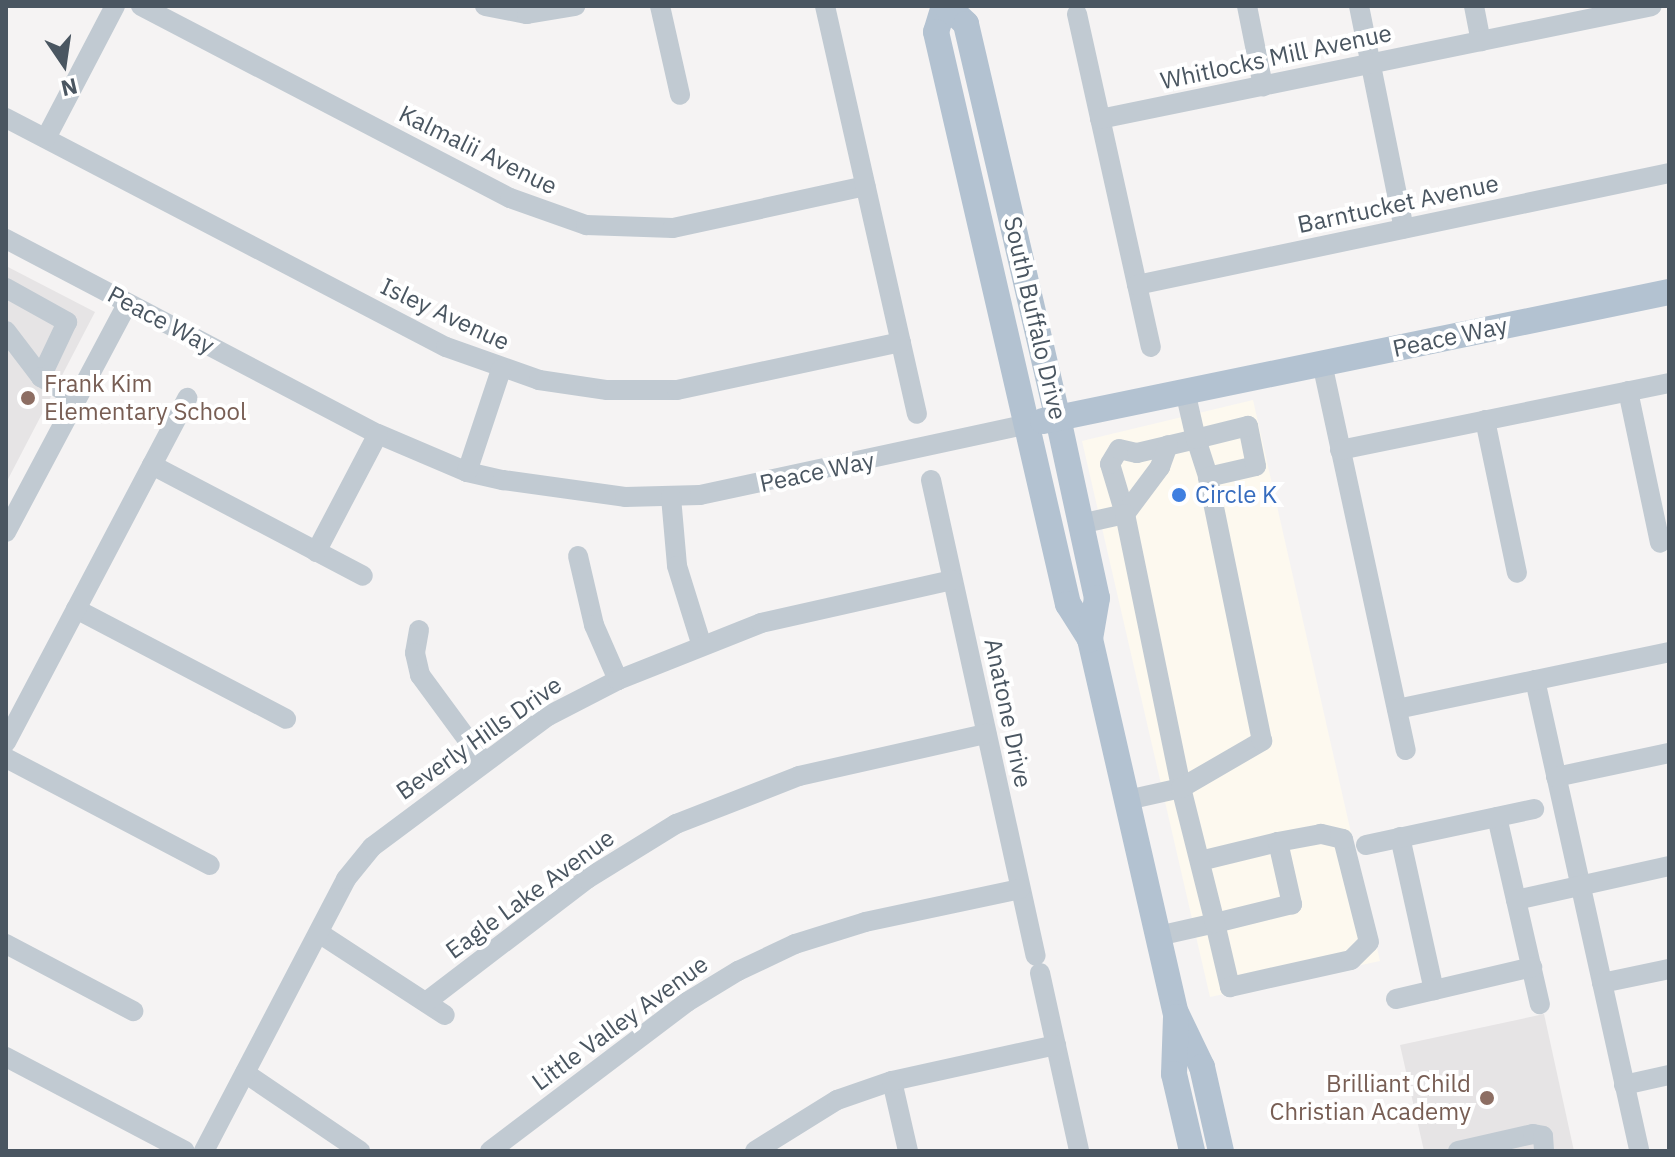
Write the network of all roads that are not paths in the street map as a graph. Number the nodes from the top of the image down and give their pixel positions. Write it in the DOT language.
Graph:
graph roads {
  1 [pos="115,6"];
  2 [pos="141,6"];
  3 [pos="485,6"];
  4 [pos="575,6"];
  5 [pos="660,6"];
  6 [pos="825,6"];
  7 [pos="946,6"];
  8 [pos="1247,6"];
  9 [pos="1359,6"];
  10 [pos="1474,6"];
  11 [pos="1652,6"];
  12 [pos="1077,14"];
  13 [pos="1481,41"];
  14 [pos="1370,64"];
  15 [pos="1263,86"];
  16 [pos="680,95"];
  17 [pos="6,118"];
  18 [pos="1100,119"];
  19 [pos="46,138"];
  20 [pos="1669,173"];
  21 [pos="865,186"];
  22 [pos="1404,229"];
  23 [pos="6,239"];
  24 [pos="1137,285"];
  25 [pos="6,288"];
  26 [pos="1669,292"];
  27 [pos="128,303"];
  28 [pos="6,331"];
  29 [pos="901,342"];
  30 [pos="1151,347"];
  31 [pos="1322,363"];
  32 [pos="501,370"];
  33 [pos="41,377"];
  34 [pos="1669,383"];
  35 [pos="1185,391"];
  36 [pos="1628,391"];
  37 [pos="187,398"];
  38 [pos="77,399"];
  39 [pos="917,414"];
  40 [pos="1058,418"];
  41 [pos="1485,420"];
  42 [pos="1028,424"];
  43 [pos="378,434"];
  44 [pos="1196,439"];
  45 [pos="1168,445"];
  46 [pos="1340,450"];
  47 [pos="152,465"];
  48 [pos="467,472"];
  49 [pos="1208,477"];
  50 [pos="931,480"];
  51 [pos="671,497"];
  52 [pos="1125,514"];
  53 [pos="1080,524"];
  54 [pos="6,532"];
  55 [pos="1660,543"];
  56 [pos="316,552"];
  57 [pos="578,556"];
  58 [pos="1517,573"];
  59 [pos="363,576"];
  60 [pos="952,580"];
  61 [pos="76,609"];
  62 [pos="419,630"];
  63 [pos="1090,639"];
  64 [pos="701,643"];
  65 [pos="1669,652"];
  66 [pos="618,680"];
  67 [pos="1535,680"];
  68 [pos="1397,709"];
  69 [pos="286,719"];
  70 [pos="986,734"];
  71 [pos="6,742"];
  72 [pos="1406,750"];
  73 [pos="1669,753"];
  74 [pos="6,758"];
  75 [pos="484,762"];
  76 [pos="1556,777"];
  77 [pos="1181,788"];
  78 [pos="1127,800"];
  79 [pos="1534,809"];
  80 [pos="1497,817"];
  81 [pos="1400,837"];
  82 [pos="1278,842"];
  83 [pos="1366,845"];
  84 [pos="1200,861"];
  85 [pos="210,865"];
  86 [pos="1669,866"];
  87 [pos="1581,885"];
  88 [pos="1020,889"];
  89 [pos="1516,900"];
  90 [pos="1215,923"];
  91 [pos="319,933"];
  92 [pos="1158,936"];
  93 [pos="6,944"];
  94 [pos="1532,967"];
  95 [pos="1669,969"];
  96 [pos="1602,983"];
  97 [pos="1434,990"];
  98 [pos="1396,999"];
  99 [pos="426,1002"];
  100 [pos="1540,1004"];
  101 [pos="133,1011"];
  102 [pos="1176,1013"];
  103 [pos="445,1015"];
  104 [pos="1056,1045"];
  105 [pos="6,1057"];
  106 [pos="245,1073"];
  107 [pos="1669,1075"];
  108 [pos="892,1081"];
  109 [pos="1624,1085"];
  110 [pos="185,1151"];
  111 [pos="204,1151"];
  112 [pos="360,1151"];
  113 [pos="490,1151"];
  114 [pos="755,1151"];
  115 [pos="908,1151"];
  116 [pos="1079,1151"];
  117 [pos="1192,1151"];
  118 [pos="1221,1151"];
  119 [pos="1458,1151"];
  120 [pos="1544,1151"];
  121 [pos="1639,1151"];
  1 -- 19 [label="street"];
  2 -- 21 [label="street, Kalmalii Avenue"];
  3 -- 4 [label="street"];
  5 -- 16 [label="street"];
  6 -- 21 [label="street"];
  7 -- 40 [label="main road, South Buffalo Drive"];
  7 -- 42 [label="main road, South Buffalo Drive"];
  8 -- 15 [label="street"];
  9 -- 14 [label="street"];
  10 -- 13 [label="street"];
  11 -- 13 [label="street, Whitlocks Mill Avenue"];
  12 -- 18 [label="street"];
  13 -- 14 [label="street, Whitlocks Mill Avenue"];
  14 -- 15 [label="street, Whitlocks Mill Avenue"];
  14 -- 22 [label="street"];
  15 -- 18 [label="street, Whitlocks Mill Avenue"];
  17 -- 19 [label="street, Isley Avenue"];
  18 -- 24 [label="street"];
  19 -- 32 [label="street, Isley Avenue"];
  20 -- 22 [label="street, Barntucket Avenue"];
  21 -- 29 [label="street"];
  22 -- 24 [label="street, Barntucket Avenue"];
  23 -- 27 [label="street, Peace Way"];
  24 -- 30 [label="street"];
  25 -- 33 [label="street"];
  26 -- 31 [label="main road, Peace Way"];
  27 -- 38 [label="street"];
  27 -- 43 [label="street, Peace Way"];
  28 -- 33 [label="street"];
  29 -- 32 [label="street, Isley Avenue"];
  29 -- 39 [label="street"];
  31 -- 35 [label="main road, Peace Way"];
  31 -- 46 [label="street"];
  32 -- 48 [label="street"];
  33 -- 38 [label="street"];
  34 -- 36 [label="street"];
  35 -- 40 [label="main road, Peace Way"];
  35 -- 44 [label="street"];
  36 -- 41 [label="street"];
  36 -- 55 [label="street"];
  37 -- 47 [label="street"];
  38 -- 54 [label="street"];
  40 -- 42 [label="main road, Peace Way"];
  40 -- 53 [label="main road, South Buffalo Drive"];
  41 -- 46 [label="street"];
  41 -- 58 [label="street"];
  42 -- 51 [label="street, Peace Way"];
  42 -- 63 [label="main road, South Buffalo Drive"];
  43 -- 48 [label="street, Peace Way"];
  43 -- 56 [label="street"];
  44 -- 45 [label="street"];
  44 -- 49 [label="street"];
  44 -- 49 [label="street"];
  45 -- 52 [label="street"];
  45 -- 52 [label="street"];
  46 -- 68 [label="street"];
  47 -- 56 [label="street"];
  47 -- 61 [label="street"];
  48 -- 51 [label="street, Peace Way"];
  49 -- 77 [label="street"];
  50 -- 60 [label="street, Anatone Drive"];
  51 -- 64 [label="street"];
  52 -- 53 [label="street"];
  52 -- 77 [label="street"];
  53 -- 63 [label="main road, South Buffalo Drive"];
  56 -- 59 [label="street"];
  57 -- 66 [label="street"];
  60 -- 64 [label="street, Beverly Hills Drive"];
  60 -- 70 [label="street, Anatone Drive"];
  61 -- 69 [label="street"];
  61 -- 71 [label="street"];
  62 -- 75 [label="street"];
  63 -- 78 [label="main road, South Buffalo Drive"];
  64 -- 66 [label="street, Beverly Hills Drive"];
  65 -- 67 [label="street"];
  66 -- 75 [label="street, Beverly Hills Drive"];
  67 -- 68 [label="street"];
  67 -- 76 [label="street"];
  68 -- 72 [label="street"];
  70 -- 88 [label="street, Anatone Drive"];
  70 -- 99 [label="street, Eagle Lake Avenue"];
  73 -- 76 [label="street"];
  74 -- 85 [label="street"];
  75 -- 91 [label="street, Beverly Hills Drive"];
  76 -- 87 [label="street"];
  77 -- 78 [label="street"];
  77 -- 84 [label="street"];
  78 -- 92 [label="main road, South Buffalo Drive"];
  79 -- 80 [label="street"];
  80 -- 81 [label="street"];
  80 -- 89 [label="street"];
  81 -- 83 [label="street"];
  81 -- 97 [label="street"];
  82 -- 84 [label="street"];
  82 -- 90 [label="street"];
  82 -- 90 [label="street"];
  84 -- 90 [label="street"];
  86 -- 87 [label="street"];
  87 -- 89 [label="street"];
  87 -- 96 [label="street"];
  88 -- 104 [label="street, Anatone Drive"];
  88 -- 113 [label="street, Little Valley Avenue"];
  89 -- 94 [label="street"];
  90 -- 92 [label="street"];
  91 -- 99 [label="street"];
  91 -- 106 [label="street, Beverly Hills Drive"];
  92 -- 102 [label="main road, South Buffalo Drive"];
  93 -- 101 [label="street"];
  94 -- 97 [label="street"];
  94 -- 100 [label="street"];
  95 -- 96 [label="street"];
  96 -- 109 [label="street"];
  97 -- 98 [label="street"];
  99 -- 103 [label="street"];
  102 -- 117 [label="main road, South Buffalo Drive"];
  102 -- 118 [label="main road, South Buffalo Drive"];
  104 -- 108 [label="street"];
  104 -- 116 [label="street, Anatone Drive"];
  105 -- 110 [label="street"];
  106 -- 111 [label="street, Beverly Hills Drive"];
  106 -- 112 [label="street"];
  107 -- 109 [label="street"];
  108 -- 114 [label="street"];
  108 -- 115 [label="street"];
  109 -- 121 [label="street"];
  119 -- 120 [label="street"];
}
